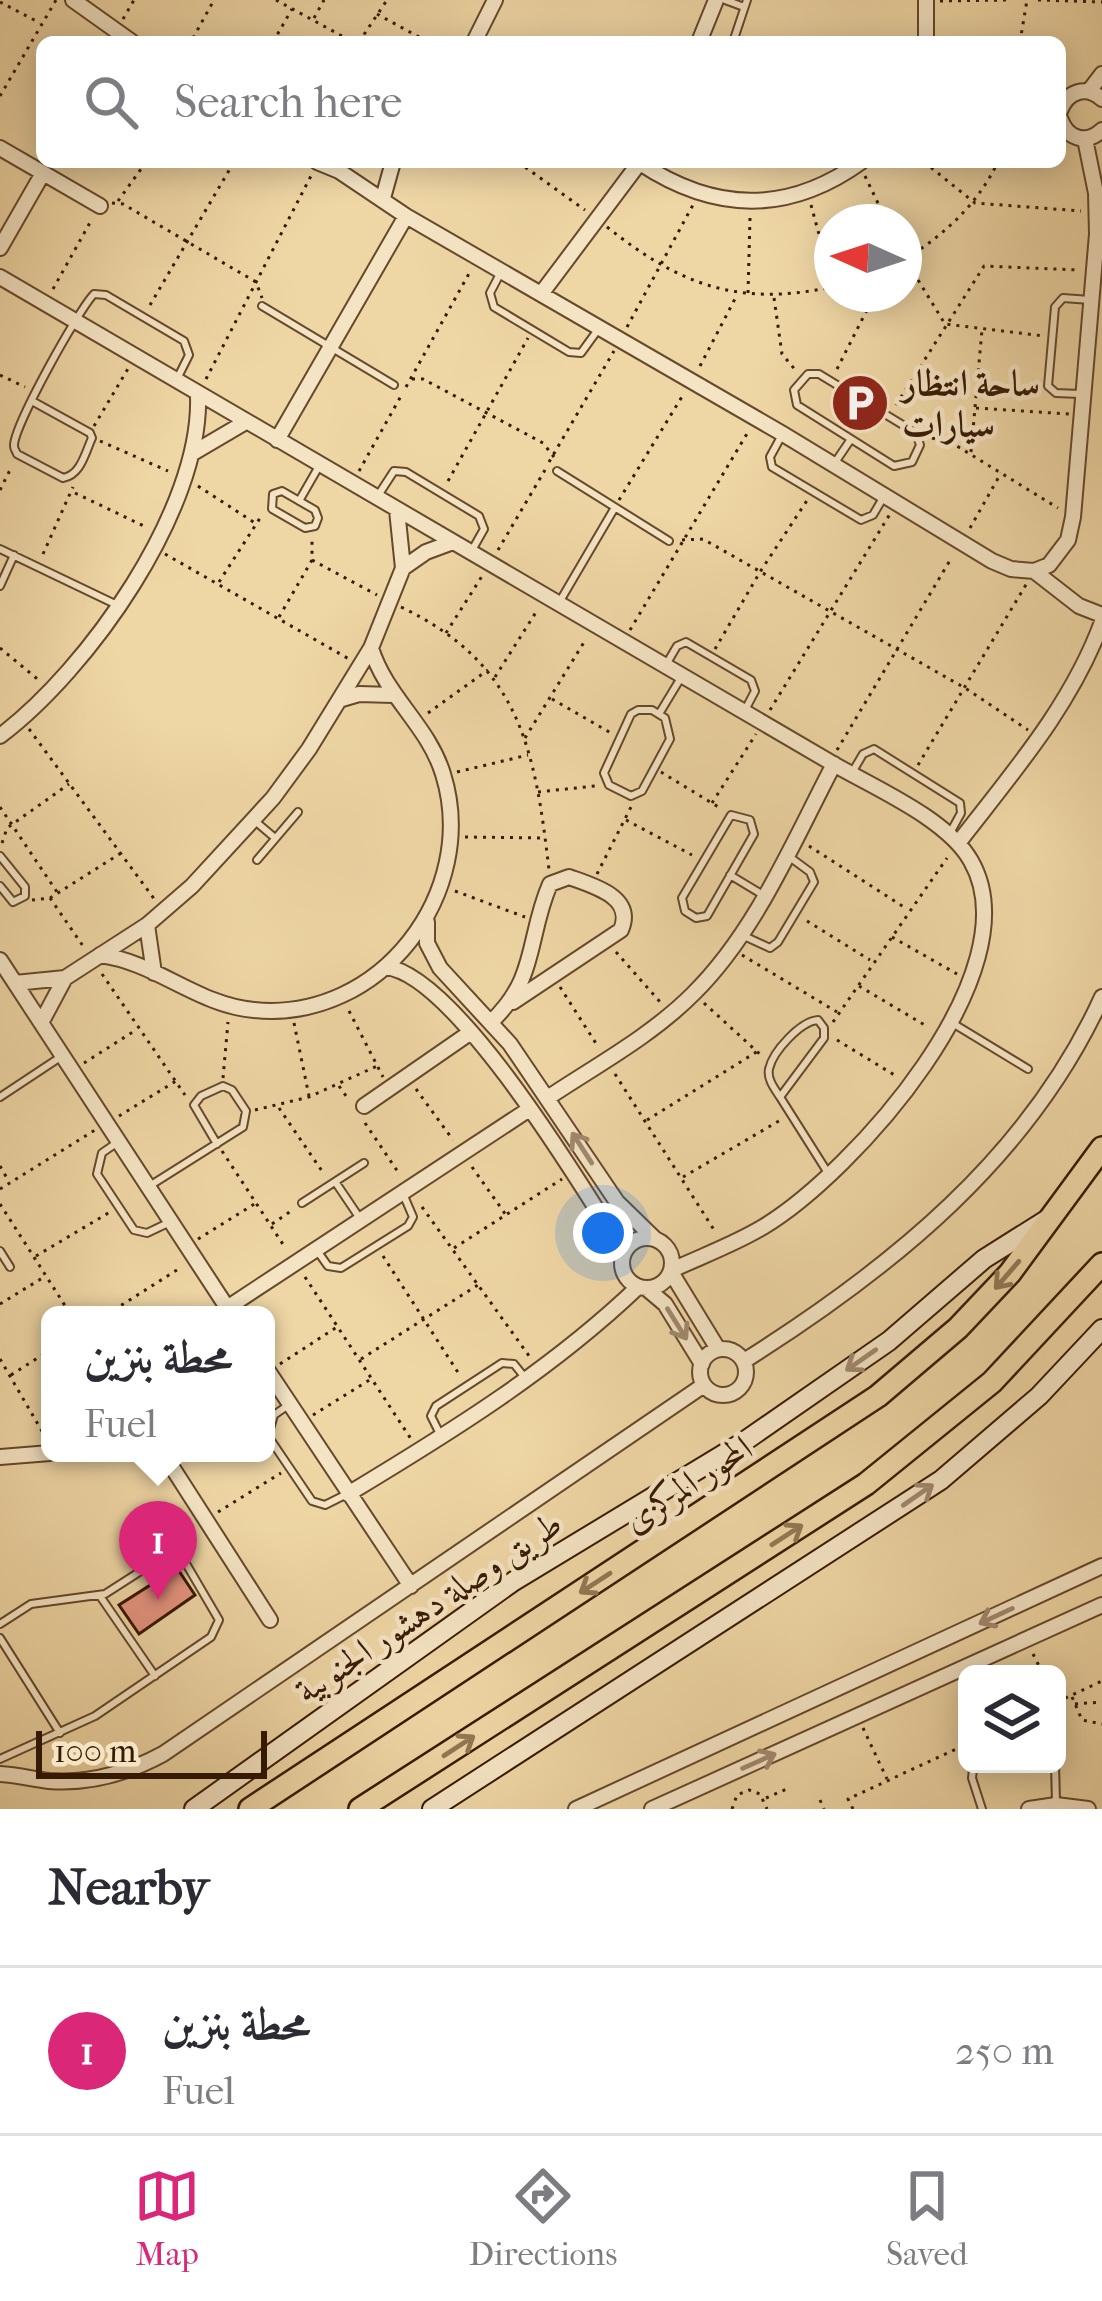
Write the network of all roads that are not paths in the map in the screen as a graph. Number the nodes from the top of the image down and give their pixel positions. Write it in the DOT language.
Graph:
graph roads {
  1 [pos="73,0"];
  2 [pos="495,0"];
  3 [pos="721,0"];
  4 [pos="926,1"];
  5 [pos="746,4"];
  6 [pos="123,36"];
  7 [pos="477,36"];
  8 [pos="702,36"];
  9 [pos="735,36"];
  10 [pos="926,36"];
  11 [pos="1102,74"];
  12 [pos="1066,96"];
  13 [pos="1098,96"];
  14 [pos="1066,126"];
  15 [pos="1102,131"];
  16 [pos="1085,139"];
  17 [pos="0,148"];
  18 [pos="332,168"];
  19 [pos="347,168"];
  20 [pos="391,168"];
  21 [pos="635,168"];
  22 [pos="649,168"];
  23 [pos="851,168"];
  24 [pos="339,171"];
  25 [pos="43,173"];
  26 [pos="383,198"];
  27 [pos="100,206"];
  28 [pos="406,216"];
  29 [pos="0,248"];
  30 [pos="501,272"];
  31 [pos="0,277"];
  32 [pos="541,294"];
  33 [pos="1090,300"];
  34 [pos="262,305"];
  35 [pos="74,323"];
  36 [pos="598,328"];
  37 [pos="332,346"];
  38 [pos="175,382"];
  39 [pos="394,385"];
  40 [pos="1083,394"];
  41 [pos="198,395"];
  42 [pos="34,397"];
  43 [pos="244,423"];
  44 [pos="783,434"];
  45 [pos="851,439"];
  46 [pos="277,440"];
  47 [pos="193,453"];
  48 [pos="834,464"];
  49 [pos="320,465"];
  50 [pos="557,471"];
  51 [pos="377,497"];
  52 [pos="891,498"];
  53 [pos="299,501"];
  54 [pos="614,507"];
  55 [pos="397,510"];
  56 [pos="668,541"];
  57 [pos="453,542"];
  58 [pos="0,549"];
  59 [pos="471,552"];
  60 [pos="14,555"];
  61 [pos="403,568"];
  62 [pos="1034,572"];
  63 [pos="0,586"];
  64 [pos="552,600"];
  65 [pos="118,606"];
  66 [pos="1102,618"];
  67 [pos="371,648"];
  68 [pos="665,666"];
  69 [pos="682,676"];
  70 [pos="393,695"];
  71 [pos="342,699"];
  72 [pos="744,712"];
  73 [pos="659,714"];
  74 [pos="0,736"];
  75 [pos="832,763"];
  76 [pos="852,775"];
  77 [pos="298,812"];
  78 [pos="254,820"];
  79 [pos="954,837"];
  80 [pos="275,838"];
  81 [pos="785,855"];
  82 [pos="2,857"];
  83 [pos="256,860"];
  84 [pos="730,875"];
  85 [pos="1,888"];
  86 [pos="763,895"];
  87 [pos="428,917"];
  88 [pos="147,926"];
  89 [pos="741,934"];
  90 [pos="96,958"];
  91 [pos="0,960"];
  92 [pos="385,968"];
  93 [pos="154,973"];
  94 [pos="65,978"];
  95 [pos="8,979"];
  96 [pos="1102,997"];
  97 [pos="512,1002"];
  98 [pos="491,1022"];
  99 [pos="41,1023"];
  100 [pos="946,1028"];
  101 [pos="471,1032"];
  102 [pos="62,1056"];
  103 [pos="1028,1069"];
  104 [pos="0,1097"];
  105 [pos="549,1097"];
  106 [pos="780,1097"];
  107 [pos="364,1106"];
  108 [pos="528,1110"];
  109 [pos="118,1142"];
  110 [pos="217,1144"];
  111 [pos="1102,1148"];
  112 [pos="364,1163"];
  113 [pos="830,1176"];
  114 [pos="333,1183"];
  115 [pos="148,1187"];
  116 [pos="405,1191"];
  117 [pos="302,1203"];
  118 [pos="1055,1215"];
  119 [pos="361,1220"];
  120 [pos="171,1222"];
  121 [pos="654,1238"];
  122 [pos="316,1249"];
  123 [pos="0,1251"];
  124 [pos="624,1253"];
  125 [pos="1102,1264"];
  126 [pos="10,1267"];
  127 [pos="671,1271"];
  128 [pos="642,1287"];
  129 [pos="226,1306"];
  130 [pos="236,1306"];
  131 [pos="1102,1329"];
  132 [pos="718,1349"];
  133 [pos="744,1361"];
  134 [pos="702,1364"];
  135 [pos="534,1376"];
  136 [pos="275,1382"];
  137 [pos="704,1385"];
  138 [pos="290,1404"];
  139 [pos="275,1414"];
  140 [pos="441,1437"];
  141 [pos="275,1446"];
  142 [pos="41,1450"];
  143 [pos="0,1457"];
  144 [pos="169,1462"];
  145 [pos="348,1494"];
  146 [pos="1102,1566"];
  147 [pos="411,1586"];
  148 [pos="100,1596"];
  149 [pos="1102,1605"];
  150 [pos="270,1620"];
  151 [pos="0,1624"];
  152 [pos="0,1639"];
  153 [pos="155,1676"];
  154 [pos="60,1733"];
  155 [pos="0,1759"];
  156 [pos="973,1773"];
  157 [pos="1055,1773"];
  158 [pos="0,1774"];
  159 [pos="1056,1805"];
  160 [pos="1034,1808"];
  161 [pos="194,1809"];
  162 [pos="250,1809"];
  163 [pos="360,1809"];
  164 [pos="431,1809"];
  165 [pos="575,1809"];
  166 [pos="652,1809"];
  167 [pos="982,1809"];
  168 [pos="1088,1809"];
  1 -- 6 [label="street"];
  2 -- 7 [label="street"];
  3 -- 5 [label="lane"];
  3 -- 8 [label="street"];
  4 -- 10 [label="street"];
  5 -- 9 [label="lane"];
  11 -- 13 [label="street"];
  12 -- 13 [label="street"];
  14 -- 16 [label="street"];
  15 -- 16 [label="street"];
  16 -- 33 [label="street"];
  17 -- 25 [label="street"];
  18 -- 24 [label="street"];
  19 -- 24 [label="street"];
  20 -- 26 [label="street"];
  21 -- 32 [label="street"];
  22 -- 23 [label="street"];
  24 -- 26 [label="street"];
  25 -- 27 [label="street"];
  25 -- 29 [label="street"];
  26 -- 28 [label="street"];
  28 -- 30 [label="street"];
  28 -- 37 [label="street"];
  30 -- 32 [label="street"];
  30 -- 36 [label="lane"];
  31 -- 35 [label="street"];
  32 -- 36 [label="street"];
  33 -- 40 [label="street"];
  33 -- 40 [label="lane"];
  34 -- 37 [label="lane"];
  35 -- 38 [label="street"];
  35 -- 38 [label="lane"];
  35 -- 42 [label="lane"];
  36 -- 44 [label="street"];
  37 -- 39 [label="lane"];
  37 -- 46 [label="street"];
  38 -- 41 [label="street"];
  40 -- 62 [label="street"];
  41 -- 43 [label="street"];
  41 -- 47 [label="street"];
  42 -- 42 [label="lane"];
  43 -- 46 [label="street"];
  43 -- 47 [label="street"];
  44 -- 48 [label="street"];
  44 -- 52 [label="lane"];
  45 -- 45 [label="lane"];
  45 -- 48 [label="lane"];
  46 -- 49 [label="street"];
  47 -- 65 [label="street"];
  48 -- 52 [label="street"];
  49 -- 51 [label="street"];
  49 -- 53 [label="lane"];
  50 -- 54 [label="lane"];
  51 -- 55 [label="street"];
  51 -- 59 [label="lane"];
  52 -- 62 [label="street"];
  53 -- 53 [label="lane"];
  54 -- 56 [label="lane"];
  54 -- 64 [label="lane"];
  55 -- 57 [label="street"];
  55 -- 61 [label="street"];
  57 -- 59 [label="street"];
  57 -- 61 [label="street"];
  58 -- 60 [label="lane"];
  59 -- 64 [label="street"];
  60 -- 63 [label="lane"];
  60 -- 65 [label="lane"];
  61 -- 67 [label="street"];
  62 -- 66 [label="street"];
  64 -- 68 [label="street"];
  65 -- 74 [label="street"];
  66 -- 79 [label="street"];
  67 -- 70 [label="street"];
  67 -- 71 [label="street"];
  68 -- 69 [label="street"];
  68 -- 72 [label="lane"];
  69 -- 72 [label="street"];
  69 -- 73 [label="lane"];
  70 -- 71 [label="street"];
  70 -- 87 [label="street"];
  71 -- 78 [label="street"];
  72 -- 75 [label="street"];
  73 -- 73 [label="lane"];
  75 -- 76 [label="street"];
  75 -- 81 [label="street"];
  76 -- 79 [label="street"];
  76 -- 79 [label="lane"];
  77 -- 80 [label="lane"];
  78 -- 80 [label="lane"];
  78 -- 88 [label="street"];
  79 -- 100 [label="street"];
  80 -- 83 [label="lane"];
  81 -- 86 [label="street"];
  81 -- 89 [label="lane"];
  82 -- 85 [label="lane"];
  84 -- 84 [label="lane"];
  84 -- 86 [label="lane"];
  86 -- 89 [label="street"];
  87 -- 92 [label="street"];
  87 -- 98 [label="street"];
  88 -- 90 [label="street"];
  88 -- 93 [label="street"];
  89 -- 105 [label="street"];
  90 -- 93 [label="street"];
  90 -- 94 [label="street"];
  91 -- 95 [label="street"];
  92 -- 93 [label="street"];
  92 -- 101 [label="street"];
  94 -- 95 [label="street"];
  94 -- 99 [label="street"];
  95 -- 99 [label="street"];
  96 -- 133 [label="street"];
  97 -- 97 [label="street"];
  97 -- 98 [label="street"];
  98 -- 105 [label="street"];
  99 -- 102 [label="street"];
  100 -- 103 [label="lane"];
  100 -- 113 [label="street"];
  101 -- 107 [label="street"];
  101 -- 108 [label="street"];
  102 -- 104 [label="lane"];
  102 -- 109 [label="street"];
  121 -- 105 [label="street, one-way"];
  106 -- 106 [label="lane"];
  106 -- 113 [label="lane"];
  108 -- 116 [label="street"];
  108 -- 124 [label="street"];
  109 -- 115 [label="street"];
  109 -- 120 [label="lane"];
  110 -- 110 [label="lane"];
  110 -- 115 [label="lane"];
  111 -- 118 [label="highway, المحور المركزى"];
  112 -- 114 [label="lane"];
  113 -- 127 [label="street"];
  114 -- 117 [label="lane"];
  114 -- 119 [label="lane"];
  115 -- 120 [label="street"];
  116 -- 119 [label="street"];
  116 -- 122 [label="lane"];
  118 -- 161 [label="main road, طريق وصلة دهشور الجنوبية, one-way"];
  118 -- 162 [label="highway, المحور المركزى, one-way"];
  119 -- 122 [label="street"];
  120 -- 129 [label="street"];
  121 -- 124 [label="street"];
  121 -- 127 [label="street"];
  122 -- 130 [label="street"];
  123 -- 126 [label="lane"];
  124 -- 128 [label="street"];
  163 -- 125 [label="highway, one-way"];
  127 -- 128 [label="street"];
  127 -- 132 [label="street"];
  128 -- 134 [label="street, one-way"];
  128 -- 135 [label="street"];
  164 -- 131 [label="main road, one-way"];
  132 -- 133 [label="street"];
  132 -- 134 [label="street"];
  133 -- 137 [label="street"];
  134 -- 137 [label="street"];
  135 -- 140 [label="street"];
  135 -- 140 [label="lane"];
  136 -- 138 [label="street"];
  137 -- 147 [label="street"];
  138 -- 139 [label="lane"];
  138 -- 145 [label="street"];
  140 -- 145 [label="street"];
  141 -- 145 [label="lane"];
  142 -- 143 [label="street"];
  144 -- 150 [label="street"];
  145 -- 147 [label="street"];
  146 -- 165 [label="street, one-way"];
  147 -- 158 [label="street"];
  148 -- 151 [label="lane"];
  148 -- 153 [label="lane"];
  148 -- 153 [label="lane"];
  166 -- 149 [label="street, one-way"];
  152 -- 154 [label="lane"];
  153 -- 154 [label="lane"];
  154 -- 155 [label="lane"];
  156 -- 167 [label="lane"];
  157 -- 159 [label="lane"];
  159 -- 160 [label="street"];
  159 -- 168 [label="street"];
}
